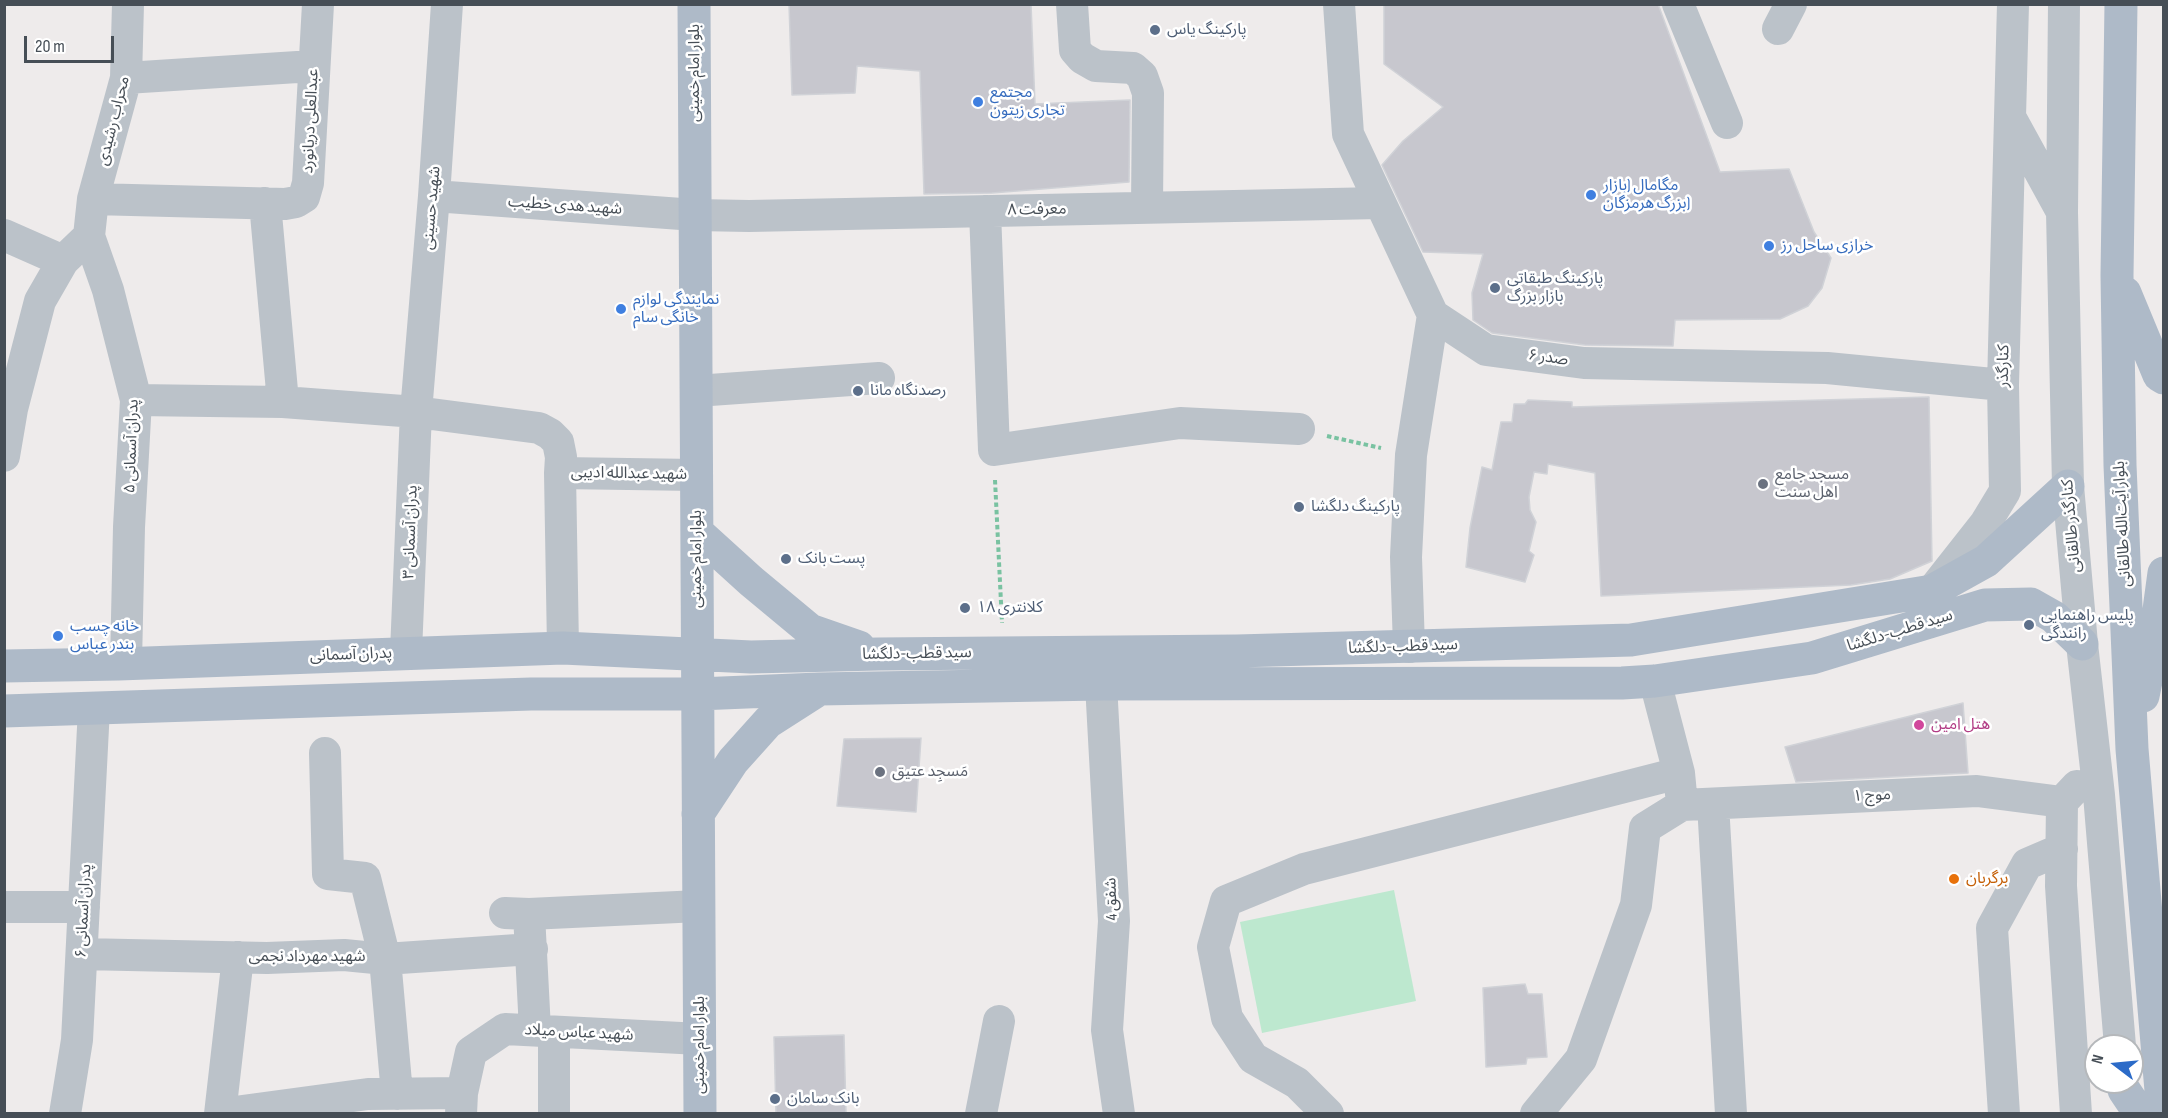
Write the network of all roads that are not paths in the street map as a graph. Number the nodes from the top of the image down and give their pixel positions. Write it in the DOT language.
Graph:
graph roads {
  1 [pos="128,4"];
  2 [pos="318,4"];
  3 [pos="447,4"];
  4 [pos="694,4"];
  5 [pos="1072,4"];
  6 [pos="1339,4"];
  7 [pos="1678,4"];
  8 [pos="2013,4"];
  9 [pos="2064,4"];
  10 [pos="2121,4"];
  11 [pos="313,66"];
  12 [pos="126,78"];
  13 [pos="2010,117"];
  14 [pos="1727,123"];
  15 [pos="434,196"];
  16 [pos="93,199"];
  17 [pos="265,203"];
  18 [pos="1380,203"];
  19 [pos="1147,207"];
  20 [pos="986,211"];
  21 [pos="2062,212"];
  22 [pos="695,215"];
  23 [pos="4,235"];
  24 [pos="88,236"];
  25 [pos="63,261"];
  26 [pos="2117,275"];
  27 [pos="1433,315"];
  28 [pos="879,378"];
  29 [pos="2163,378"];
  30 [pos="2003,385"];
  31 [pos="696,392"];
  32 [pos="136,400"];
  33 [pos="284,402"];
  34 [pos="416,412"];
  35 [pos="1299,429"];
  36 [pos="4,456"];
  37 [pos="560,473"];
  38 [pos="696,475"];
  39 [pos="2068,486"];
  40 [pos="697,532"];
  41 [pos="2163,573"];
  42 [pos="1932,591"];
  43 [pos="2082,644"];
  44 [pos="1409,647"];
  45 [pos="563,648"];
  46 [pos="1237,651"];
  47 [pos="406,652"];
  48 [pos="878,654"];
  49 [pos="698,655"];
  50 [pos="126,663"];
  51 [pos="4,666"];
  52 [pos="1655,681"];
  53 [pos="1101,684"];
  54 [pos="1235,684"];
  55 [pos="819,689"];
  56 [pos="698,694"];
  57 [pos="94,708"];
  58 [pos="4,711"];
  59 [pos="2132,749"];
  60 [pos="325,753"];
  61 [pos="2095,765"];
  62 [pos="1678,773"];
  63 [pos="2062,802"];
  64 [pos="1713,804"];
  65 [pos="1682,805"];
  66 [pos="699,814"];
  67 [pos="2062,849"];
  68 [pos="699,906"];
  69 [pos="4,907"];
  70 [pos="84,907"];
  71 [pos="532,949"];
  72 [pos="82,954"];
  73 [pos="238,957"];
  74 [pos="385,959"];
  75 [pos="999,1021"];
  76 [pos="544,1031"];
  77 [pos="2119,1034"];
  78 [pos="699,1039"];
  79 [pos="397,1094"];
  80 [pos="462,1103"];
  81 [pos="347,1105"];
  82 [pos="65,1113"];
  83 [pos="229,1113"];
  84 [pos="554,1113"];
  85 [pos="700,1113"];
  86 [pos="981,1113"];
  87 [pos="1119,1113"];
  88 [pos="1328,1113"];
  89 [pos="1536,1113"];
  90 [pos="1731,1113"];
  91 [pos="2004,1113"];
  92 [pos="2076,1113"];
  93 [pos="2163,1113"];
  1 -- 12 [label="street, محراب رشیدی"];
  2 -- 11 [label="street, عبدالعلی دریانورد"];
  3 -- 15 [label="street, شهید حسینی"];
  4 -- 22 [label="main road, بلوار امام خمینی"];
  5 -- 19 [label="street"];
  6 -- 18 [label="street"];
  7 -- 14 [label="street"];
  8 -- 13 [label="street, کنارگذر"];
  9 -- 21 [label="street, کنارگذر طالقانی"];
  10 -- 26 [label="main road, بلوار آیت‌الله طالقانی"];
  11 -- 12 [label="street"];
  11 -- 17 [label="street, عبدالعلی دریانورد"];
  12 -- 16 [label="street, محراب رشیدی"];
  13 -- 21 [label="street"];
  13 -- 30 [label="street, کنارگذر"];
  15 -- 22 [label="street, شهید هدی خطیب"];
  15 -- 34 [label="street, شهید حسینی"];
  16 -- 17 [label="street, عبدالعلی دریانورد"];
  16 -- 24 [label="street, محراب رشیدی"];
  17 -- 33 [label="street"];
  18 -- 19 [label="street, معرفت ۸"];
  18 -- 27 [label="street"];
  19 -- 20 [label="street, معرفت ۸"];
  20 -- 22 [label="street, معرفت ۸"];
  20 -- 35 [label="street"];
  21 -- 39 [label="street, کنارگذر طالقانی"];
  22 -- 31 [label="main road, بلوار امام خمینی"];
  23 -- 25 [label="street"];
  24 -- 25 [label="street"];
  24 -- 32 [label="street, پدران آسمانی ۵"];
  25 -- 36 [label="street"];
  26 -- 29 [label="main road"];
  26 -- 59 [label="main road, بلوار آیت‌الله طالقانی"];
  27 -- 30 [label="street, صدر ۶"];
  27 -- 44 [label="street"];
  28 -- 31 [label="street"];
  30 -- 42 [label="street, کنارگذر"];
  31 -- 38 [label="main road, بلوار امام خمینی"];
  32 -- 33 [label="street, شهید عبدالله ادیبی"];
  32 -- 50 [label="street, پدران آسمانی ۵"];
  33 -- 34 [label="street, شهید عبدالله ادیبی"];
  34 -- 37 [label="street, شهید عبدالله ادیبی"];
  34 -- 47 [label="street, پدران آسمانی ۳"];
  37 -- 38 [label="street, شهید عبدالله ادیبی"];
  37 -- 45 [label="street"];
  38 -- 40 [label="main road, بلوار امام خمینی"];
  39 -- 42 [label="main road, سید قطب-دلگشا"];
  39 -- 43 [label="street, کنارگذر طالقانی"];
  40 -- 48 [label="main road"];
  40 -- 49 [label="main road, بلوار امام خمینی"];
  41 -- 59 [label="main road"];
  42 -- 44 [label="main road, سید قطب-دلگشا"];
  43 -- 52 [label="main road, سید قطب-دلگشا"];
  43 -- 61 [label="street, کنارگذر طالقانی"];
  44 -- 46 [label="main road, سید قطب-دلگشا"];
  45 -- 47 [label="main road, پدران آسمانی"];
  45 -- 49 [label="main road, پدران آسمانی"];
  46 -- 48 [label="main road, سید قطب-دلگشا"];
  46 -- 54 [label="main road"];
  47 -- 50 [label="main road, پدران آسمانی"];
  48 -- 49 [label="main road, سید قطب-دلگشا"];
  49 -- 56 [label="main road, بلوار امام خمینی"];
  50 -- 51 [label="main road, پدران آسمانی"];
  52 -- 54 [label="main road, سید قطب-دلگشا"];
  52 -- 62 [label="street"];
  53 -- 54 [label="main road, سید قطب-دلگشا"];
  53 -- 55 [label="main road, سید قطب-دلگشا"];
  53 -- 87 [label="street, شفق 4"];
  55 -- 56 [label="main road, سید قطب-دلگشا"];
  55 -- 66 [label="main road"];
  56 -- 57 [label="main road"];
  56 -- 66 [label="main road, بلوار امام خمینی"];
  57 -- 58 [label="main road"];
  57 -- 70 [label="street, پدران آسمانی ۶"];
  59 -- 93 [label="main road, بلوار آیت‌الله طالقانی"];
  60 -- 74 [label="street"];
  61 -- 63 [label="street"];
  61 -- 77 [label="street, کنارگذر طالقانی"];
  62 -- 65 [label="street"];
  62 -- 88 [label="street"];
  63 -- 64 [label="street, موج ۱"];
  63 -- 67 [label="street"];
  64 -- 65 [label="street, موج ۱"];
  64 -- 90 [label="street"];
  65 -- 89 [label="street"];
  66 -- 68 [label="main road, بلوار امام خمینی"];
  67 -- 91 [label="street"];
  67 -- 92 [label="street"];
  68 -- 71 [label="street"];
  68 -- 78 [label="main road, بلوار امام خمینی"];
  69 -- 70 [label="street"];
  70 -- 72 [label="street, پدران آسمانی ۶"];
  71 -- 74 [label="street, شهید مهرداد نجمی"];
  71 -- 76 [label="street"];
  72 -- 73 [label="street, شهید مهرداد نجمی"];
  72 -- 82 [label="street, پدران آسمانی ۶"];
  73 -- 74 [label="street, شهید مهرداد نجمی"];
  73 -- 83 [label="street"];
  74 -- 79 [label="street"];
  75 -- 86 [label="street"];
  76 -- 78 [label="street, شهید عباس میلاد"];
  76 -- 80 [label="street, شهید عباس میلاد"];
  76 -- 84 [label="street"];
  78 -- 85 [label="main road, بلوار امام خمینی"];
  79 -- 80 [label="street"];
  79 -- 81 [label="street"];
  81 -- 83 [label="street"];
}
